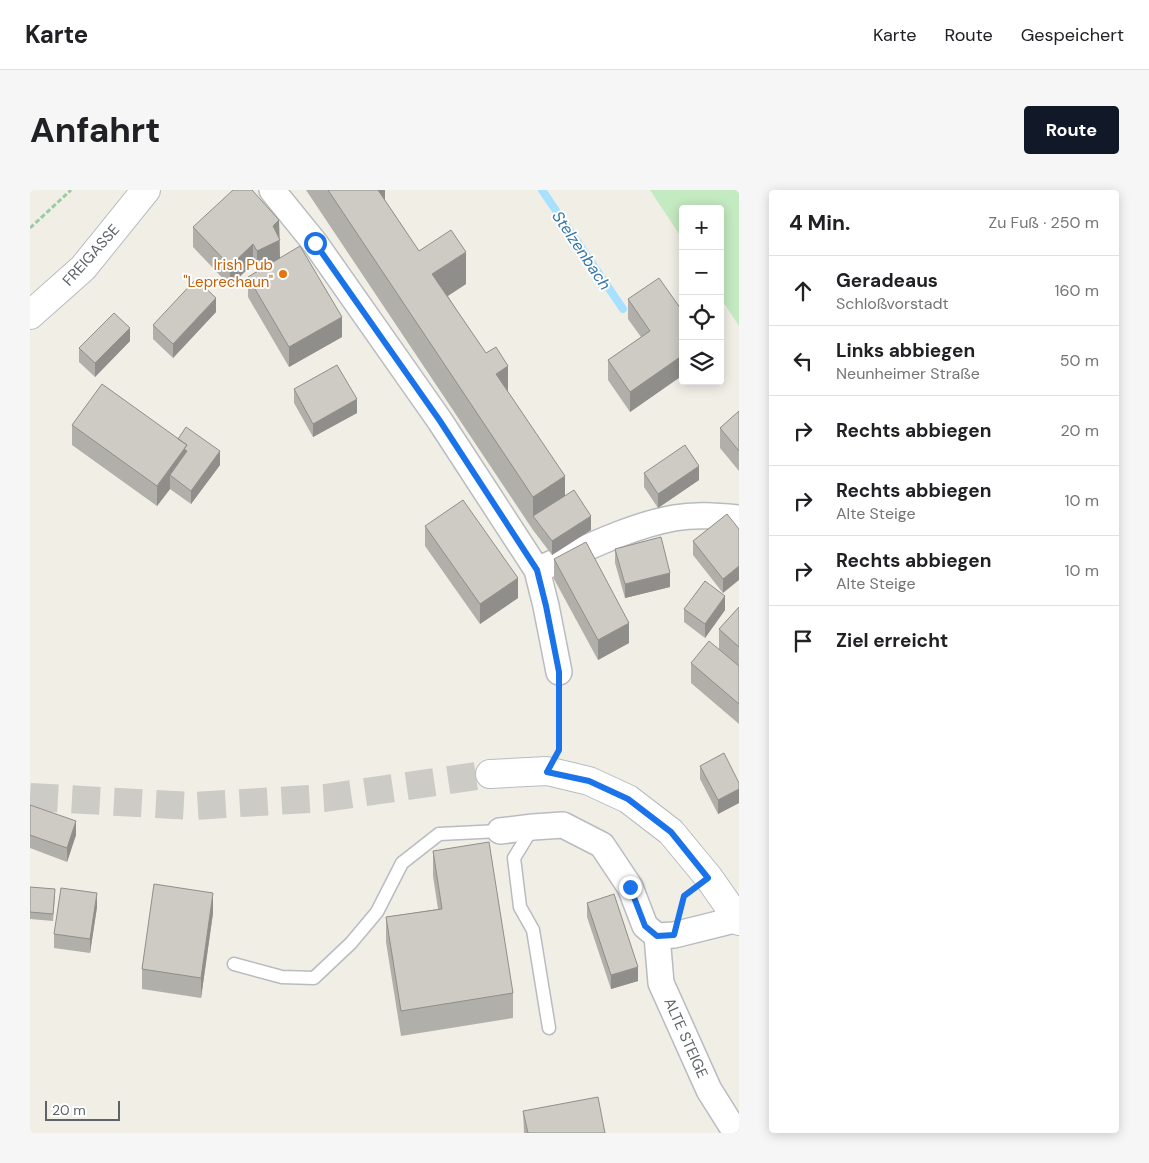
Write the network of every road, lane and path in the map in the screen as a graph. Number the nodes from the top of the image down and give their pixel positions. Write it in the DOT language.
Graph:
graph roads {
  1 [pos="71,190"];
  2 [pos="146,190"];
  3 [pos="272,190"];
  4 [pos="30,228"];
  5 [pos="30,314"];
  6 [pos="739,518"];
  7 [pos="537,570"];
  8 [pos="559,672"];
  9 [pos="547,772"];
  10 [pos="490,774"];
  11 [pos="533,826"];
  12 [pos="500,831"];
  13 [pos="708,878"];
  14 [pos="738,920"];
  15 [pos="665,935"];
  16 [pos="234,964"];
  17 [pos="549,1028"];
  18 [pos="736,1133"];
  1 -- 4 [label="path"];
  2 -- 5 [label="street, FREIGASSE"];
  3 -- 7 [label="street"];
  6 -- 7 [label="street"];
  7 -- 8 [label="street"];
  8 -- 9 [label="path"];
  9 -- 10 [label="street"];
  9 -- 13 [label="street"];
  11 -- 12 [label="street"];
  11 -- 15 [label="street"];
  11 -- 17 [label="lane"];
  12 -- 16 [label="lane"];
  13 -- 14 [label="street"];
  13 -- 15 [label="path"];
  14 -- 15 [label="street"];
  15 -- 18 [label="street, ALTE STEIGE"];
}
